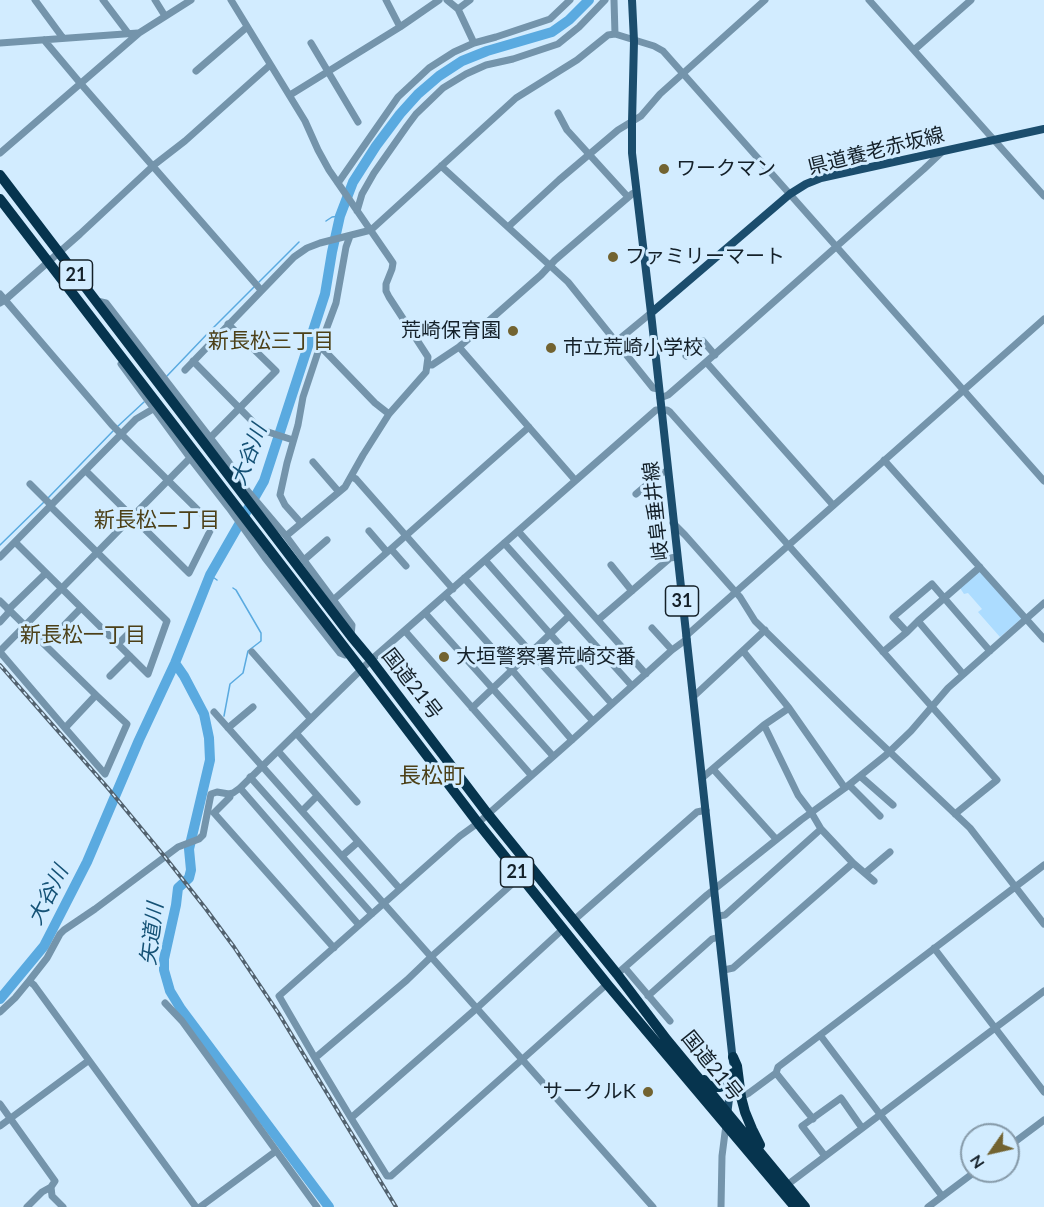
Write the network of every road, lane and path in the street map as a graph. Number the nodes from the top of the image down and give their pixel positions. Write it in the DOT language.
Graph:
graph roads {
  1 [pos="35,0"];
  2 [pos="103,0"];
  3 [pos="155,0"];
  4 [pos="191,0"];
  5 [pos="231,0"];
  6 [pos="386,0"];
  7 [pos="439,0"];
  8 [pos="447,0"];
  9 [pos="470,0"];
  10 [pos="570,0"];
  11 [pos="605,0"];
  12 [pos="614,0"];
  13 [pos="632,0"];
  14 [pos="765,0"];
  15 [pos="870,0"];
  16 [pos="971,0"];
  17 [pos="458,9"];
  18 [pos="165,16"];
  19 [pos="247,27"];
  20 [pos="400,27"];
  21 [pos="128,33"];
  22 [pos="139,33"];
  23 [pos="615,34"];
  24 [pos="63,38"];
  25 [pos="44,40"];
  26 [pos="634,41"];
  27 [pos="0,43"];
  28 [pos="311,43"];
  29 [pos="474,43"];
  30 [pos="915,50"];
  31 [pos="270,65"];
  32 [pos="196,71"];
  33 [pos="327,71"];
  34 [pos="682,73"];
  35 [pos="81,84"];
  36 [pos="290,94"];
  37 [pos="558,113"];
  38 [pos="358,122"];
  39 [pos="632,122"];
  40 [pos="1044,129"];
  41 [pos="995,140"];
  42 [pos="942,152"];
  43 [pos="0,153"];
  44 [pos="591,154"];
  45 [pos="154,165"];
  46 [pos="441,166"];
  47 [pos="0,175"];
  48 [pos="339,185"];
  49 [pos="632,194"];
  50 [pos="790,194"];
  51 [pos="1044,196"];
  52 [pos="0,199"];
  53 [pos="356,210"];
  54 [pos="508,227"];
  55 [pos="371,230"];
  56 [pos="348,236"];
  57 [pos="837,247"];
  58 [pos="59,252"];
  59 [pos="49,262"];
  60 [pos="551,266"];
  61 [pos="261,290"];
  62 [pos="2,299"];
  63 [pos="651,313"];
  64 [pos="1044,319"];
  65 [pos="228,324"];
  66 [pos="617,341"];
  67 [pos="320,346"];
  68 [pos="459,347"];
  69 [pos="116,350"];
  70 [pos="715,355"];
  71 [pos="686,356"];
  72 [pos="193,361"];
  73 [pos="706,362"];
  74 [pos="428,365"];
  75 [pos="185,370"];
  76 [pos="161,381"];
  77 [pos="963,390"];
  78 [pos="659,394"];
  79 [pos="153,404"];
  80 [pos="239,407"];
  81 [pos="661,410"];
  82 [pos="389,414"];
  83 [pos="529,427"];
  84 [pos="117,430"];
  85 [pos="209,439"];
  86 [pos="291,439"];
  87 [pos="191,457"];
  88 [pos="884,460"];
  89 [pos="314,462"];
  90 [pos="86,471"];
  91 [pos="668,471"];
  92 [pos="352,477"];
  93 [pos="576,480"];
  94 [pos="168,481"];
  95 [pos="1044,481"];
  96 [pos="30,484"];
  97 [pos="245,492"];
  98 [pos="339,492"];
  99 [pos="636,494"];
  100 [pos="47,502"];
  101 [pos="833,505"];
  102 [pos="233,507"];
  103 [pos="263,515"];
  104 [pos="133,517"];
  105 [pos="301,523"];
  106 [pos="673,523"];
  107 [pos="369,531"];
  108 [pos="518,531"];
  109 [pos="286,536"];
  110 [pos="406,536"];
  111 [pos="327,540"];
  112 [pos="15,542"];
  113 [pos="504,543"];
  114 [pos="788,545"];
  115 [pos="389,551"];
  116 [pos="96,553"];
  117 [pos="0,557"];
  118 [pos="677,557"];
  119 [pos="304,560"];
  120 [pos="485,560"];
  121 [pos="611,565"];
  122 [pos="406,566"];
  123 [pos="980,567"];
  124 [pos="46,573"];
  125 [pos="464,578"];
  126 [pos="453,588"];
  127 [pos="62,589"];
  128 [pos="632,591"];
  129 [pos="735,591"];
  130 [pos="445,595"];
  131 [pos="944,598"];
  132 [pos="333,600"];
  133 [pos="0,601"];
  134 [pos="1044,603"];
  135 [pos="81,608"];
  136 [pos="9,610"];
  137 [pos="425,613"];
  138 [pos="569,616"];
  139 [pos="1026,619"];
  140 [pos="598,620"];
  141 [pos="0,621"];
  142 [pos="918,621"];
  143 [pos="25,625"];
  144 [pos="135,627"];
  145 [pos="652,628"];
  146 [pos="765,630"];
  147 [pos="405,631"];
  148 [pos="907,632"];
  149 [pos="550,634"];
  150 [pos="351,636"];
  151 [pos="687,637"];
  152 [pos="1044,639"];
  153 [pos="118,644"];
  154 [pos="45,645"];
  155 [pos="672,650"];
  156 [pos="0,651"];
  157 [pos="743,651"];
  158 [pos="990,651"];
  159 [pos="252,652"];
  160 [pos="530,652"];
  161 [pos="883,652"];
  162 [pos="130,656"];
  163 [pos="371,660"];
  164 [pos="361,669"];
  165 [pos="512,669"];
  166 [pos="646,674"];
  167 [pos="963,674"];
  168 [pos="110,676"];
  169 [pos="632,686"];
  170 [pos="492,688"];
  171 [pos="96,695"];
  172 [pos="693,697"];
  173 [pos="612,704"];
  174 [pos="253,707"];
  175 [pos="932,707"];
  176 [pos="472,708"];
  177 [pos="789,708"];
  178 [pos="214,712"];
  179 [pos="310,718"];
  180 [pos="593,721"];
  181 [pos="764,725"];
  182 [pos="65,728"];
  183 [pos="228,728"];
  184 [pos="296,733"];
  185 [pos="572,740"];
  186 [pos="278,751"];
  187 [pos="889,751"];
  188 [pos="553,756"];
  189 [pos="262,766"];
  190 [pos="714,769"];
  191 [pos="531,775"];
  192 [pos="860,776"];
  193 [pos="250,777"];
  194 [pos="702,778"];
  195 [pos="847,786"];
  196 [pos="240,788"];
  197 [pos="229,794"];
  198 [pos="317,796"];
  199 [pos="357,802"];
  200 [pos="893,806"];
  201 [pos="706,810"];
  202 [pos="302,811"];
  203 [pos="811,812"];
  204 [pos="487,813"];
  205 [pos="955,814"];
  206 [pos="880,816"];
  207 [pos="478,823"];
  208 [pos="314,825"];
  209 [pos="821,830"];
  210 [pos="301,835"];
  211 [pos="325,838"];
  212 [pos="776,839"];
  213 [pos="358,842"];
  214 [pos="315,850"];
  215 [pos="890,852"];
  216 [pos="342,856"];
  217 [pos="304,862"];
  218 [pos="853,863"];
  219 [pos="1044,865"];
  220 [pos="866,873"];
  221 [pos="521,876"];
  222 [pos="874,881"];
  223 [pos="1016,887"];
  224 [pos="400,889"];
  225 [pos="715,889"];
  226 [pos="384,903"];
  227 [pos="372,914"];
  228 [pos="718,916"];
  229 [pos="574,920"];
  230 [pos="1044,924"];
  231 [pos="359,925"];
  232 [pos="563,930"];
  233 [pos="719,937"];
  234 [pos="334,948"];
  235 [pos="934,948"];
  236 [pos="432,956"];
  237 [pos="724,970"];
  238 [pos="621,971"];
  239 [pos="30,981"];
  240 [pos="607,984"];
  241 [pos="1044,991"];
  242 [pos="648,996"];
  243 [pos="165,1003"];
  244 [pos="477,1008"];
  245 [pos="0,1012"];
  246 [pos="670,1021"];
  247 [pos="995,1028"];
  248 [pos="820,1035"];
  249 [pos="667,1040"];
  250 [pos="733,1057"];
  251 [pos="315,1058"];
  252 [pos="522,1059"];
  253 [pos="88,1061"];
  254 [pos="733,1073"];
  255 [pos="776,1073"];
  256 [pos="1044,1092"];
  257 [pos="741,1097"];
  258 [pos="0,1104"];
  259 [pos="727,1113"];
  260 [pos="880,1114"];
  261 [pos="11,1119"];
  262 [pos="351,1119"];
  263 [pos="813,1119"];
  264 [pos="1044,1120"];
  265 [pos="726,1125"];
  266 [pos="0,1126"];
  267 [pos="862,1128"];
  268 [pos="1020,1138"];
  269 [pos="276,1151"];
  270 [pos="825,1156"];
  271 [pos="777,1172"];
  272 [pos="960,1183"];
  273 [pos="787,1185"];
  274 [pos="51,1187"];
  275 [pos="942,1196"];
  276 [pos="27,1207"];
  277 [pos="63,1207"];
  278 [pos="198,1207"];
  279 [pos="317,1207"];
  280 [pos="653,1207"];
  281 [pos="721,1207"];
  282 [pos="795,1207"];
  283 [pos="805,1207"];
  284 [pos="928,1207"];
  1 -- 24 [label="street"];
  2 -- 21 [label="street"];
  3 -- 18 [label="street"];
  4 -- 18 [label="street"];
  5 -- 19 [label="street"];
  6 -- 20 [label="street"];
  7 -- 20 [label="street"];
  8 -- 17 [label="street"];
  9 -- 17 [label="street"];
  10 -- 29 [label="street"];
  11 -- 53 [label="street"];
  12 -- 23 [label="street"];
  13 -- 26 [label="main road, 岐阜垂井線 / 31"];
  14 -- 34 [label="street"];
  15 -- 30 [label="street"];
  16 -- 30 [label="street"];
  17 -- 29 [label="street"];
  18 -- 22 [label="street"];
  19 -- 31 [label="street"];
  19 -- 32 [label="street"];
  20 -- 33 [label="street"];
  21 -- 22 [label="street"];
  21 -- 24 [label="street"];
  22 -- 35 [label="street"];
  23 -- 26 [label="street"];
  23 -- 46 [label="street"];
  24 -- 25 [label="street"];
  25 -- 27 [label="street"];
  25 -- 35 [label="street"];
  26 -- 34 [label="street"];
  26 -- 39 [label="main road, 岐阜垂井線 / 31"];
  28 -- 33 [label="street"];
  29 -- 48 [label="street"];
  30 -- 41 [label="street"];
  31 -- 36 [label="street"];
  31 -- 45 [label="street"];
  33 -- 36 [label="street"];
  33 -- 38 [label="street"];
  34 -- 39 [label="street"];
  34 -- 50 [label="street"];
  35 -- 43 [label="street"];
  35 -- 45 [label="street"];
  36 -- 48 [label="street"];
  37 -- 44 [label="street"];
  39 -- 44 [label="street"];
  39 -- 49 [label="main road, 岐阜垂井線 / 31"];
  40 -- 41 [label="main road, 県道養老赤坂線"];
  41 -- 42 [label="main road, 県道養老赤坂線"];
  41 -- 51 [label="street"];
  42 -- 50 [label="main road, 県道養老赤坂線"];
  42 -- 57 [label="street"];
  44 -- 49 [label="street"];
  44 -- 54 [label="street"];
  45 -- 58 [label="street"];
  45 -- 61 [label="street"];
  46 -- 54 [label="street"];
  46 -- 55 [label="street"];
  47 -- 58 [label="highway, 国道21号 / 21"];
  48 -- 53 [label="street"];
  49 -- 60 [label="street"];
  49 -- 63 [label="main road, 岐阜垂井線 / 31"];
  50 -- 57 [label="street"];
  50 -- 63 [label="main road, 県道養老赤坂線"];
  52 -- 59 [label="highway, 国道21号 / 21"];
  53 -- 55 [label="street"];
  54 -- 60 [label="street"];
  55 -- 56 [label="street"];
  55 -- 74 [label="street"];
  56 -- 61 [label="street"];
  56 -- 67 [label="street"];
  57 -- 70 [label="street"];
  57 -- 77 [label="street"];
  58 -- 59 [label="street"];
  58 -- 76 [label="highway, 国道21号 / 21"];
  59 -- 62 [label="street"];
  59 -- 69 [label="highway, 国道21号 / 21"];
  60 -- 66 [label="street"];
  60 -- 68 [label="street"];
  61 -- 65 [label="street"];
  62 -- 84 [label="street"];
  63 -- 66 [label="street"];
  63 -- 78 [label="main road, 岐阜垂井線 / 31"];
  64 -- 77 [label="street"];
  65 -- 72 [label="street"];
  65 -- 80 [label="street"];
  66 -- 78 [label="street"];
  67 -- 82 [label="street"];
  67 -- 86 [label="street"];
  68 -- 74 [label="street"];
  68 -- 83 [label="street"];
  69 -- 79 [label="highway, 国道21号 / 21"];
  69 -- 79 [label="street"];
  70 -- 71 [label="street"];
  70 -- 73 [label="street"];
  72 -- 75 [label="street"];
  72 -- 80 [label="street"];
  73 -- 78 [label="street"];
  73 -- 101 [label="street"];
  74 -- 82 [label="street"];
  76 -- 85 [label="street"];
  76 -- 97 [label="highway, 国道21号 / 21"];
  77 -- 88 [label="street"];
  77 -- 95 [label="street"];
  78 -- 81 [label="main road, 岐阜垂井線 / 31"];
  79 -- 84 [label="street"];
  79 -- 87 [label="street"];
  79 -- 102 [label="highway, 国道21号 / 21"];
  80 -- 85 [label="street"];
  80 -- 86 [label="street"];
  81 -- 91 [label="main road, 岐阜垂井線 / 31"];
  81 -- 93 [label="street"];
  81 -- 114 [label="street"];
  82 -- 92 [label="street"];
  83 -- 93 [label="street"];
  83 -- 110 [label="street"];
  84 -- 90 [label="street"];
  84 -- 94 [label="street"];
  85 -- 97 [label="street"];
  86 -- 105 [label="street"];
  87 -- 94 [label="street"];
  87 -- 102 [label="street"];
  88 -- 101 [label="street"];
  88 -- 123 [label="street"];
  89 -- 98 [label="street"];
  90 -- 100 [label="street"];
  90 -- 104 [label="street"];
  91 -- 99 [label="street"];
  91 -- 106 [label="main road, 岐阜垂井線 / 31"];
  92 -- 98 [label="street"];
  92 -- 110 [label="street"];
  93 -- 108 [label="street"];
  94 -- 104 [label="street"];
  94 -- 104 [label="street"];
  96 -- 100 [label="street"];
  97 -- 103 [label="highway, 国道21号 / 21"];
  98 -- 105 [label="street"];
  100 -- 112 [label="street"];
  100 -- 116 [label="street"];
  101 -- 114 [label="street"];
  102 -- 164 [label="highway, 国道21号 / 21"];
  103 -- 109 [label="street"];
  103 -- 150 [label="highway, 国道21号 / 21"];
  104 -- 116 [label="street"];
  105 -- 109 [label="street"];
  106 -- 118 [label="main road, 岐阜垂井線 / 31"];
  106 -- 129 [label="street"];
  107 -- 115 [label="street"];
  108 -- 113 [label="street"];
  108 -- 140 [label="street"];
  109 -- 119 [label="street"];
  110 -- 115 [label="street"];
  110 -- 126 [label="street"];
  111 -- 119 [label="street"];
  112 -- 117 [label="street"];
  112 -- 124 [label="street"];
  113 -- 120 [label="street"];
  113 -- 138 [label="street"];
  114 -- 129 [label="street"];
  114 -- 161 [label="street"];
  115 -- 122 [label="street"];
  115 -- 132 [label="street"];
  116 -- 127 [label="street"];
  116 -- 162 [label="street"];
  118 -- 128 [label="street"];
  118 -- 151 [label="main road, 岐阜垂井線 / 31"];
  119 -- 132 [label="street"];
  120 -- 125 [label="street"];
  120 -- 149 [label="street"];
  121 -- 128 [label="street"];
  123 -- 131 [label="street"];
  123 -- 139 [label="street"];
  124 -- 127 [label="street"];
  124 -- 136 [label="street"];
  125 -- 126 [label="street"];
  125 -- 160 [label="street"];
  126 -- 130 [label="street"];
  127 -- 135 [label="street"];
  127 -- 143 [label="street"];
  128 -- 140 [label="street"];
  129 -- 146 [label="street"];
  129 -- 151 [label="street"];
  130 -- 137 [label="street"];
  130 -- 165 [label="street"];
  131 -- 142 [label="street"];
  131 -- 148 [label="street"];
  131 -- 158 [label="street"];
  132 -- 150 [label="street"];
  133 -- 136 [label="street"];
  134 -- 139 [label="street"];
  135 -- 153 [label="street"];
  135 -- 154 [label="street"];
  136 -- 141 [label="street"];
  136 -- 143 [label="street"];
  137 -- 147 [label="street"];
  137 -- 170 [label="street"];
  138 -- 149 [label="street"];
  138 -- 169 [label="street"];
  139 -- 152 [label="street"];
  139 -- 158 [label="street"];
  140 -- 166 [label="street"];
  142 -- 148 [label="street"];
  142 -- 167 [label="street"];
  143 -- 154 [label="street"];
  143 -- 156 [label="street"];
  144 -- 153 [label="street"];
  145 -- 155 [label="street"];
  146 -- 157 [label="street"];
  146 -- 187 [label="street"];
  147 -- 163 [label="street"];
  147 -- 176 [label="street"];
  148 -- 161 [label="street"];
  149 -- 160 [label="street"];
  149 -- 173 [label="street"];
  150 -- 163 [label="highway, 国道21号 / 21"];
  151 -- 155 [label="street"];
  151 -- 172 [label="main road, 岐阜垂井線 / 31"];
  153 -- 162 [label="street"];
  154 -- 171 [label="street"];
  155 -- 166 [label="street"];
  156 -- 182 [label="street"];
  157 -- 172 [label="street"];
  157 -- 177 [label="street"];
  158 -- 167 [label="street"];
  159 -- 179 [label="street"];
  160 -- 165 [label="street"];
  160 -- 180 [label="street"];
  161 -- 175 [label="street"];
  162 -- 168 [label="street"];
  163 -- 164 [label="street"];
  163 -- 204 [label="highway, 国道21号 / 21"];
  164 -- 179 [label="street"];
  164 -- 207 [label="highway, 国道21号 / 21"];
  165 -- 170 [label="street"];
  165 -- 185 [label="street"];
  166 -- 169 [label="street"];
  167 -- 175 [label="street"];
  169 -- 173 [label="street"];
  170 -- 176 [label="street"];
  170 -- 188 [label="street"];
  171 -- 182 [label="street"];
  171 -- 182 [label="street"];
  172 -- 194 [label="main road, 岐阜垂井線 / 31"];
  173 -- 180 [label="street"];
  174 -- 183 [label="street"];
  175 -- 187 [label="street"];
  175 -- 205 [label="street"];
  176 -- 191 [label="street"];
  177 -- 181 [label="street"];
  177 -- 195 [label="street"];
  178 -- 183 [label="street"];
  179 -- 184 [label="street"];
  180 -- 185 [label="street"];
  181 -- 190 [label="street"];
  181 -- 203 [label="street"];
  183 -- 189 [label="street"];
  184 -- 186 [label="street"];
  184 -- 199 [label="street"];
  185 -- 188 [label="street"];
  186 -- 189 [label="street"];
  186 -- 198 [label="street"];
  187 -- 192 [label="street"];
  187 -- 205 [label="street"];
  188 -- 191 [label="street"];
  189 -- 193 [label="street"];
  189 -- 202 [label="street"];
  190 -- 194 [label="street"];
  190 -- 212 [label="street"];
  191 -- 204 [label="street"];
  192 -- 195 [label="street"];
  192 -- 200 [label="street"];
  193 -- 196 [label="street"];
  193 -- 210 [label="street"];
  194 -- 201 [label="main road, 岐阜垂井線 / 31"];
  195 -- 203 [label="street"];
  195 -- 206 [label="street"];
  196 -- 197 [label="street"];
  196 -- 217 [label="street"];
  197 -- 234 [label="street"];
  197 -- 239 [label="street"];
  198 -- 202 [label="street"];
  198 -- 213 [label="street"];
  201 -- 225 [label="main road, 岐阜垂井線 / 31"];
  201 -- 229 [label="street"];
  202 -- 208 [label="street"];
  203 -- 209 [label="street"];
  203 -- 212 [label="street"];
  204 -- 207 [label="street"];
  204 -- 229 [label="highway, 国道21号 / 21"];
  205 -- 223 [label="street"];
  207 -- 221 [label="highway, 国道21号 / 21"];
  207 -- 224 [label="street"];
  208 -- 210 [label="street"];
  208 -- 211 [label="street"];
  209 -- 218 [label="street"];
  209 -- 228 [label="street"];
  210 -- 214 [label="street"];
  211 -- 214 [label="street"];
  211 -- 216 [label="street"];
  212 -- 225 [label="street"];
  213 -- 216 [label="street"];
  213 -- 224 [label="street"];
  214 -- 217 [label="street"];
  214 -- 227 [label="street"];
  215 -- 220 [label="street"];
  216 -- 226 [label="street"];
  217 -- 231 [label="street"];
  218 -- 220 [label="street"];
  218 -- 237 [label="street"];
  219 -- 223 [label="street"];
  220 -- 222 [label="street"];
  221 -- 232 [label="highway, 国道21号 / 21"];
  221 -- 236 [label="street"];
  223 -- 230 [label="street"];
  223 -- 235 [label="street"];
  224 -- 226 [label="street"];
  225 -- 228 [label="main road, 岐阜垂井線 / 31"];
  225 -- 238 [label="street"];
  226 -- 227 [label="street"];
  226 -- 236 [label="street"];
  227 -- 231 [label="street"];
  228 -- 233 [label="main road, 岐阜垂井線 / 31"];
  229 -- 238 [label="highway, 国道21号 / 21"];
  231 -- 234 [label="street"];
  232 -- 240 [label="highway, 国道21号 / 21"];
  232 -- 244 [label="street"];
  233 -- 237 [label="main road, 岐阜垂井線 / 31"];
  233 -- 242 [label="street"];
  234 -- 251 [label="street"];
  235 -- 247 [label="street"];
  235 -- 248 [label="street"];
  236 -- 244 [label="street"];
  236 -- 251 [label="street"];
  237 -- 250 [label="main road, 岐阜垂井線 / 31"];
  238 -- 242 [label="street"];
  238 -- 249 [label="highway, 国道21号 / 21"];
  239 -- 245 [label="street"];
  239 -- 253 [label="street"];
  240 -- 252 [label="street"];
  240 -- 265 [label="highway, 国道21号 / 21"];
  241 -- 247 [label="street"];
  242 -- 246 [label="street"];
  243 -- 269 [label="street"];
  244 -- 252 [label="street"];
  244 -- 262 [label="street"];
  247 -- 256 [label="street"];
  247 -- 260 [label="street"];
  248 -- 255 [label="street"];
  248 -- 260 [label="street"];
  249 -- 254 [label="highway, 21"];
  249 -- 259 [label="highway, 国道21号 / 21"];
  250 -- 254 [label="main road, 岐阜垂井線 / 31"];
  250 -- 257 [label="highway, 21"];
  251 -- 262 [label="street"];
  252 -- 262 [label="street"];
  252 -- 280 [label="street"];
  253 -- 261 [label="street"];
  253 -- 278 [label="street"];
  254 -- 259 [label="main road, 岐阜垂井線 / 31"];
  255 -- 257 [label="street"];
  255 -- 263 [label="street"];
  257 -- 271 [label="highway, 21"];
  258 -- 261 [label="street"];
  259 -- 265 [label="main road, 岐阜垂井線 / 31"];
  259 -- 271 [label="highway, 国道21号 / 21"];
  260 -- 267 [label="street"];
  260 -- 275 [label="street"];
  261 -- 266 [label="street"];
  261 -- 274 [label="street"];
  263 -- 267 [label="street"];
  263 -- 270 [label="street"];
  264 -- 268 [label="street"];
  265 -- 281 [label="street"];
  265 -- 282 [label="highway, 国道21号 / 21"];
  267 -- 270 [label="street"];
  269 -- 278 [label="street"];
  269 -- 279 [label="street"];
  270 -- 273 [label="street"];
  271 -- 273 [label="highway, 国道21号 / 21"];
  272 -- 275 [label="street"];
  273 -- 283 [label="highway, 国道21号 / 21"];
  274 -- 276 [label="street"];
  274 -- 277 [label="street"];
  275 -- 284 [label="street"];
}
